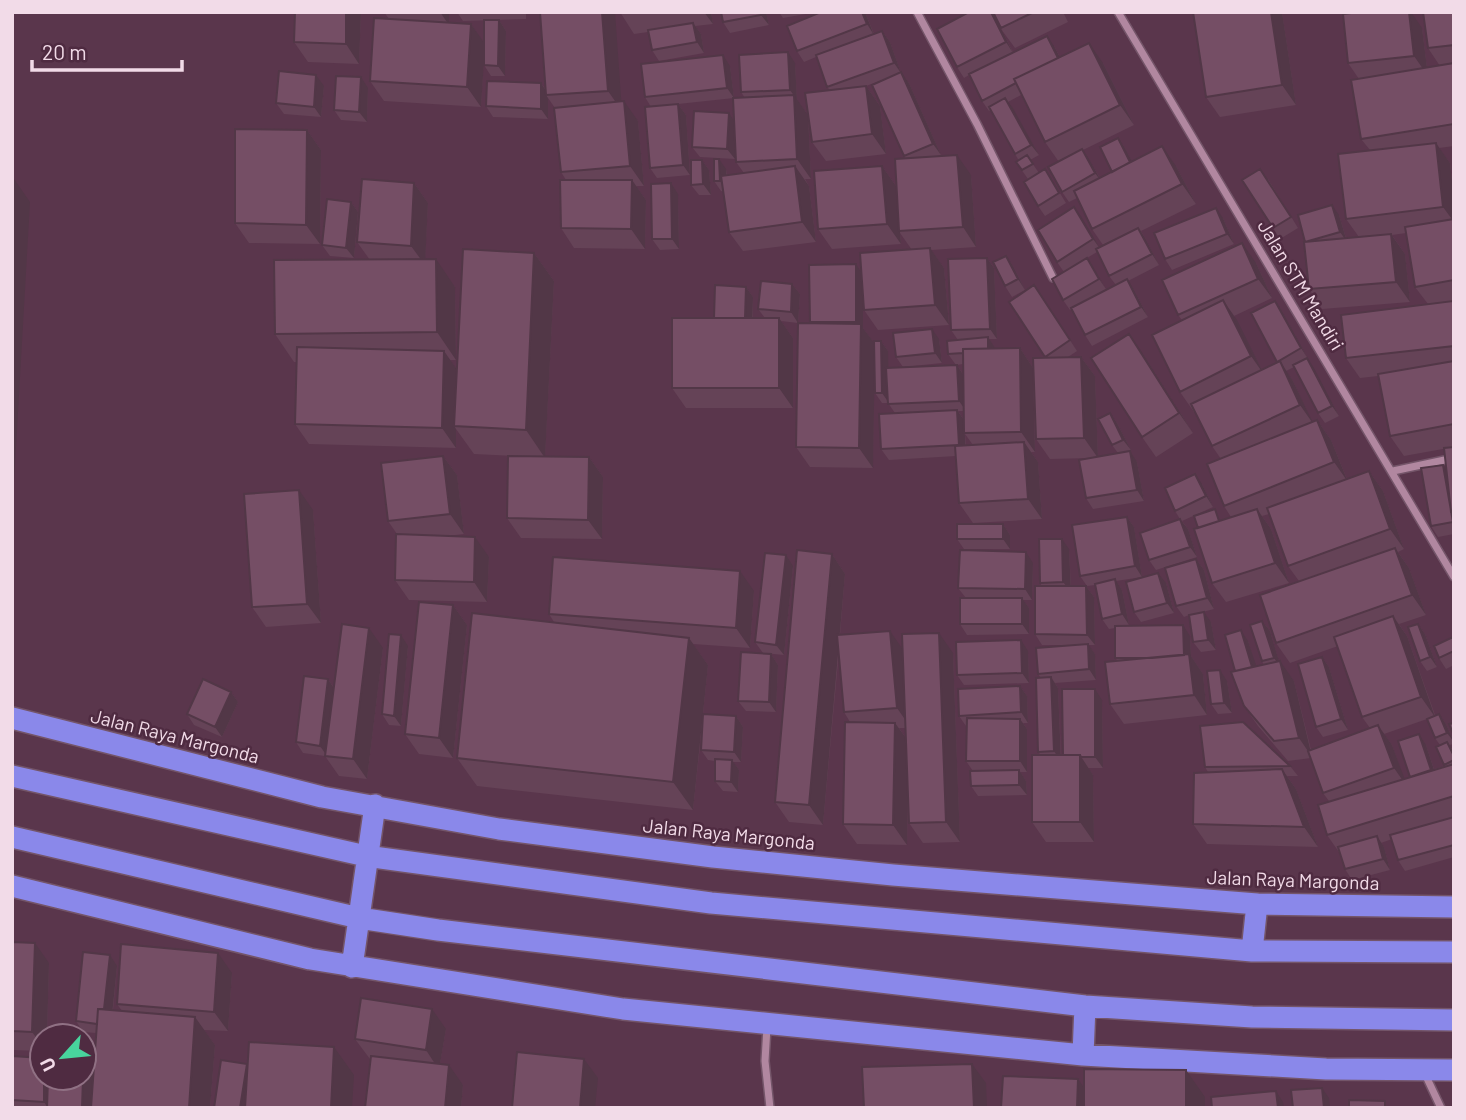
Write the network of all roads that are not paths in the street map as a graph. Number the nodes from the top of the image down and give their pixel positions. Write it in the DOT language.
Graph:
graph roads {
  1 [pos="917,12"];
  2 [pos="1118,12"];
  3 [pos="1053,278"];
  4 [pos="1454,458"];
  5 [pos="1392,471"];
  6 [pos="1454,577"];
  7 [pos="12,718"];
  8 [pos="12,776"];
  9 [pos="375,805"];
  10 [pos="12,837"];
  11 [pos="366,856"];
  12 [pos="12,886"];
  13 [pos="1257,904"];
  14 [pos="1454,908"];
  15 [pos="359,918"];
  16 [pos="1252,951"];
  17 [pos="1454,952"];
  18 [pos="352,967"];
  19 [pos="1085,1006"];
  20 [pos="1454,1020"];
  21 [pos="767,1026"];
  22 [pos="1083,1055"];
  23 [pos="1424,1070"];
  24 [pos="1454,1070"];
  25 [pos="770,1108"];
  26 [pos="1441,1108"];
  1 -- 3 [label="street"];
  2 -- 5 [label="street, Jalan STM Mandiri"];
  4 -- 5 [label="street"];
  5 -- 6 [label="street, Jalan STM Mandiri"];
  7 -- 9 [label="highway, Jalan Raya Margonda"];
  8 -- 11 [label="highway"];
  9 -- 11 [label="highway"];
  9 -- 13 [label="highway, Jalan Raya Margonda"];
  10 -- 15 [label="highway"];
  11 -- 15 [label="highway"];
  11 -- 16 [label="highway"];
  12 -- 18 [label="highway"];
  13 -- 14 [label="highway, Jalan Raya Margonda"];
  13 -- 16 [label="highway"];
  15 -- 18 [label="highway"];
  15 -- 19 [label="highway"];
  16 -- 17 [label="highway"];
  18 -- 21 [label="highway"];
  19 -- 20 [label="highway"];
  19 -- 22 [label="highway"];
  21 -- 22 [label="highway"];
  21 -- 25 [label="street"];
  22 -- 23 [label="highway"];
  23 -- 24 [label="highway"];
  23 -- 26 [label="street"];
}
